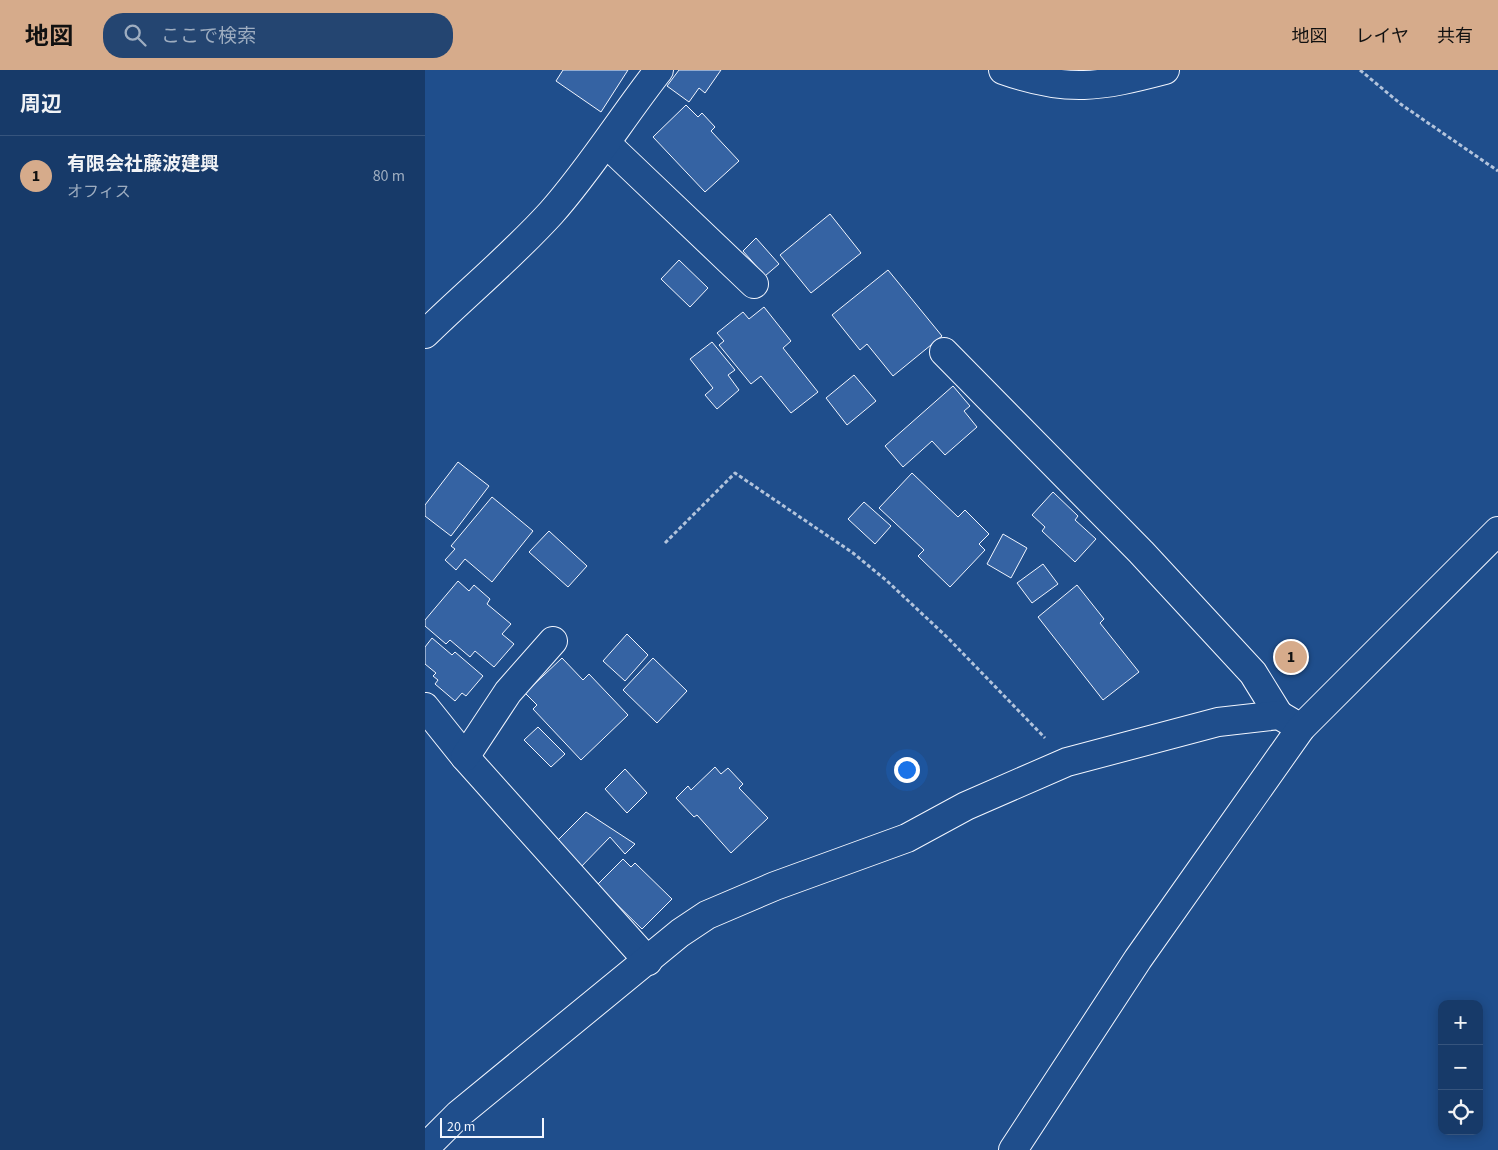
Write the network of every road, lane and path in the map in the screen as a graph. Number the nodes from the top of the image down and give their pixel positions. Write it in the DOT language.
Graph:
graph roads {
  1 [pos="659,70"];
  2 [pos="1003,70"];
  3 [pos="1165,70"];
  4 [pos="1360,70"];
  5 [pos="607,144"];
  6 [pos="1498,171"];
  7 [pos="754,284"];
  8 [pos="425,334"];
  9 [pos="944,352"];
  10 [pos="1498,531"];
  11 [pos="665,543"];
  12 [pos="553,641"];
  13 [pos="425,707"];
  14 [pos="1290,721"];
  15 [pos="465,757"];
  16 [pos="1067,762"];
  17 [pos="648,961"];
  18 [pos="425,1148"];
  19 [pos="1013,1150"];
  1 -- 5 [label="street"];
  2 -- 3 [label="street"];
  4 -- 6 [label="path"];
  5 -- 7 [label="street"];
  5 -- 8 [label="street"];
  9 -- 14 [label="street"];
  10 -- 14 [label="street"];
  11 -- 16 [label="path"];
  12 -- 15 [label="street"];
  13 -- 15 [label="street"];
  14 -- 16 [label="street"];
  14 -- 19 [label="street"];
  15 -- 17 [label="street"];
  16 -- 17 [label="street"];
  17 -- 18 [label="street"];
}
